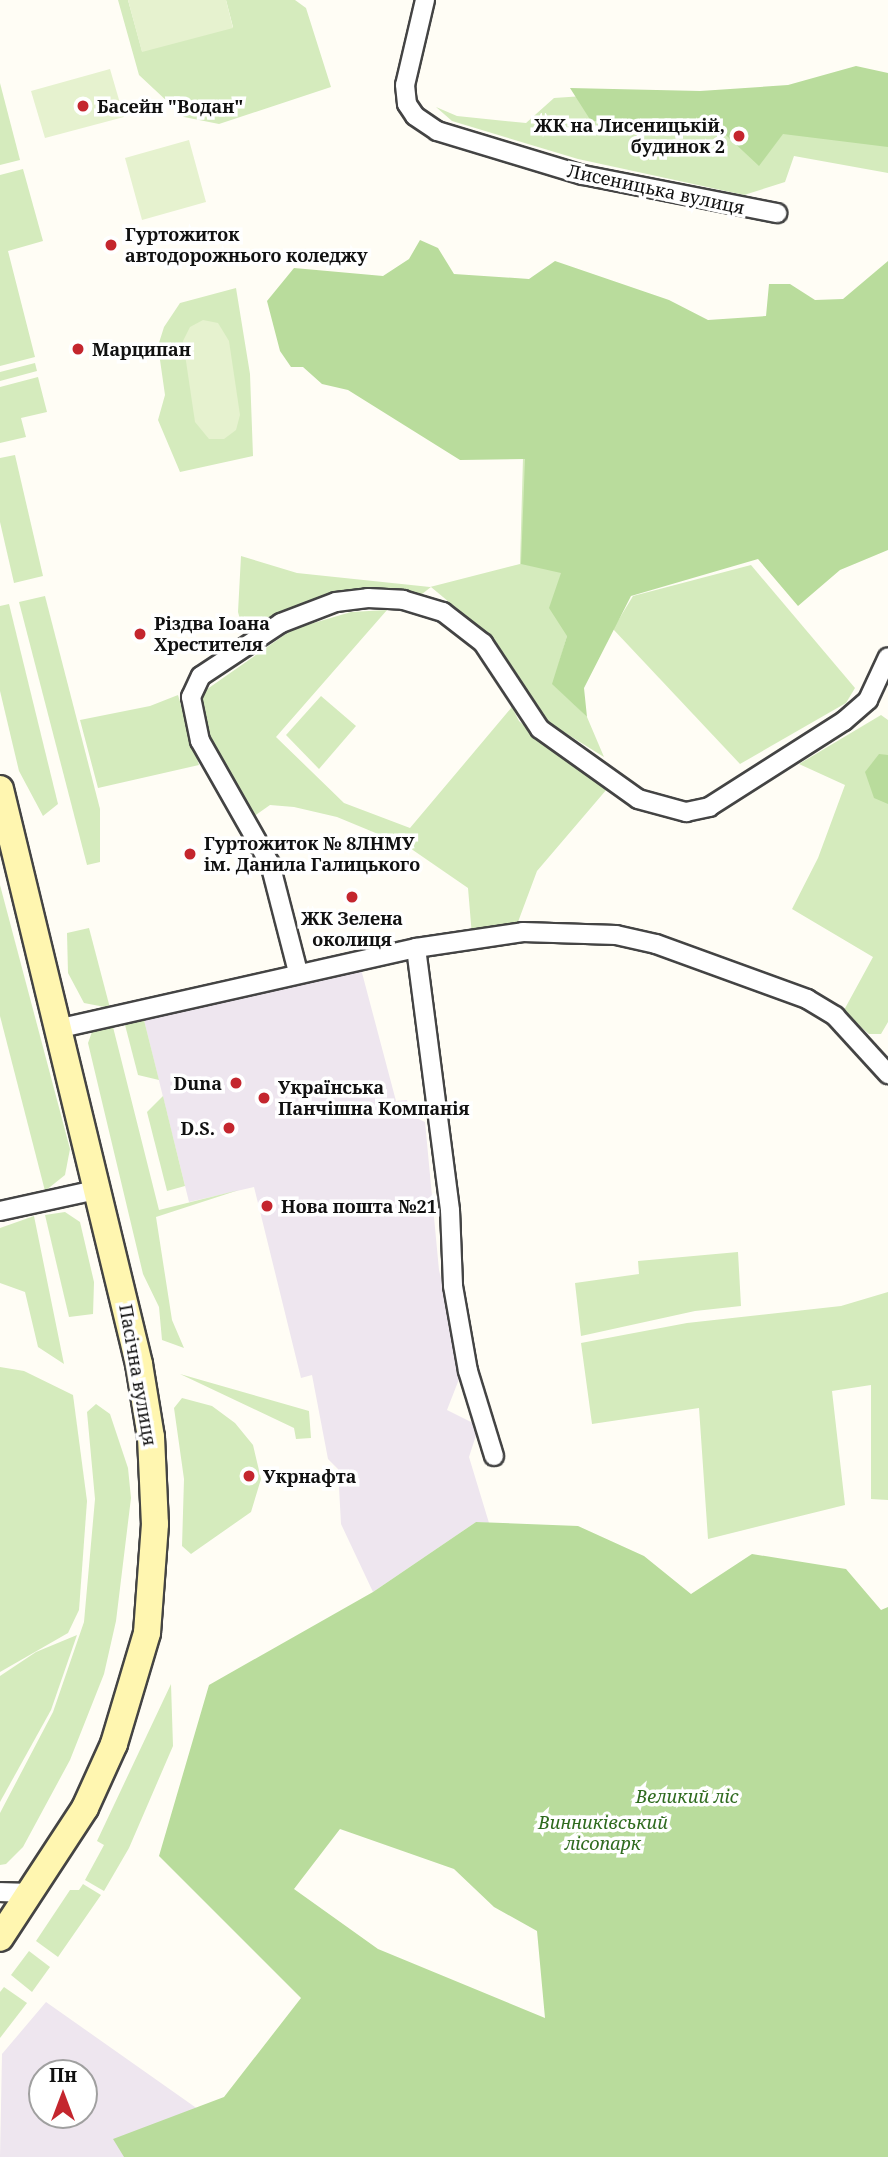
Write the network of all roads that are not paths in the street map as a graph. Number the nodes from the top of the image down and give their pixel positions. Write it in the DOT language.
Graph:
graph roads {
  1 [pos="425,0"];
  2 [pos="777,214"];
  3 [pos="888,657"];
  4 [pos="0,789"];
  5 [pos="416,948"];
  6 [pos="298,972"];
  7 [pos="61,1028"];
  8 [pos="888,1074"];
  9 [pos="100,1189"];
  10 [pos="0,1211"];
  11 [pos="494,1456"];
  12 [pos="0,1892"];
  13 [pos="30,1893"];
  14 [pos="0,1938"];
  1 -- 2 [label="street, Лисеницька вулиця"];
  3 -- 6 [label="street"];
  4 -- 7 [label="main road, Пасічна вулиця"];
  5 -- 6 [label="street"];
  5 -- 8 [label="street"];
  5 -- 11 [label="street"];
  6 -- 7 [label="street"];
  7 -- 9 [label="main road, Пасічна вулиця"];
  9 -- 10 [label="street"];
  9 -- 13 [label="main road, Пасічна вулиця"];
  12 -- 13 [label="street"];
  13 -- 14 [label="main road, Пасічна вулиця"];
}
